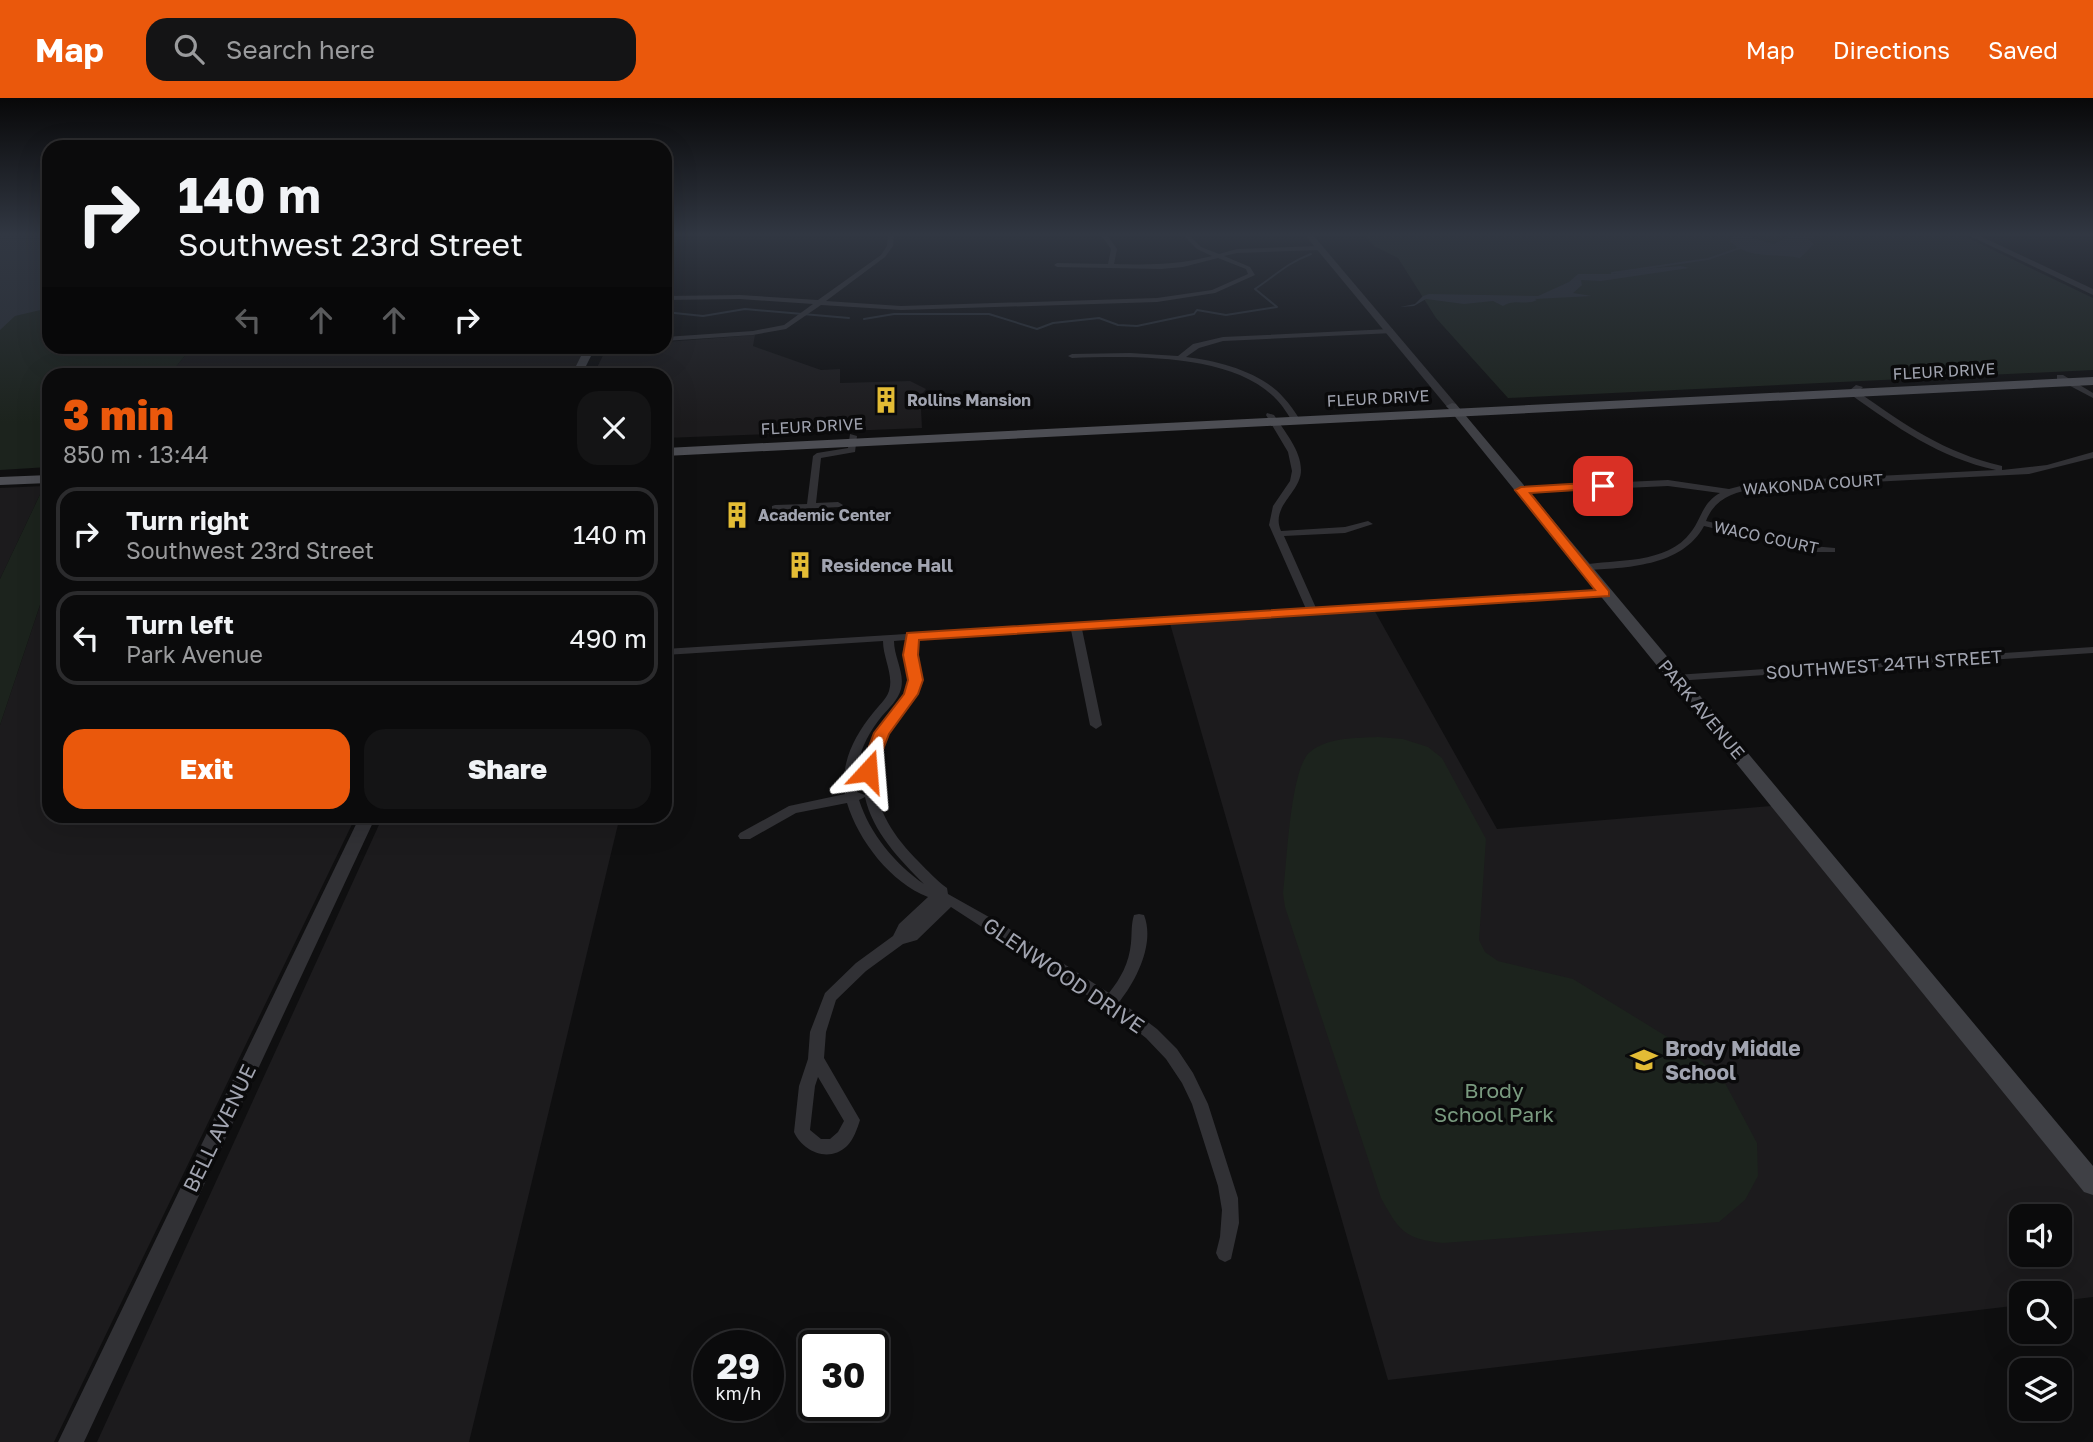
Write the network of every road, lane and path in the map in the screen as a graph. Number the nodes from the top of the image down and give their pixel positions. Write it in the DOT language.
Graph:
graph roads {
  1 [pos="752,298"];
  2 [pos="828,298"];
  3 [pos="1177,298"];
  4 [pos="1362,298"];
  5 [pos="822,302"];
  6 [pos="1390,331"];
  7 [pos="672,338"];
  8 [pos="1072,356"];
  9 [pos="1180,358"];
  10 [pos="2093,376"];
  11 [pos="2064,380"];
  12 [pos="2093,381"];
  13 [pos="1856,390"];
  14 [pos="2093,396"];
  15 [pos="1454,409"];
  16 [pos="1284,417"];
  17 [pos="853,439"];
  18 [pos="672,445"];
  19 [pos="672,452"];
  20 [pos="2093,455"];
  21 [pos="1960,458"];
  22 [pos="2029,471"];
  23 [pos="1971,474"];
  24 [pos="0,475"];
  25 [pos="42,476"];
  26 [pos="24,477"];
  27 [pos="0,481"];
  28 [pos="1521,490"];
  29 [pos="1730,492"];
  30 [pos="838,505"];
  31 [pos="811,506"];
  32 [pos="775,508"];
  33 [pos="1368,523"];
  34 [pos="1701,523"];
  35 [pos="1277,534"];
  36 [pos="1832,550"];
  37 [pos="1585,568"];
  38 [pos="1604,593"];
  39 [pos="1312,611"];
  40 [pos="1076,626"];
  41 [pos="912,636"];
  42 [pos="890,638"];
  43 [pos="2093,650"];
  44 [pos="672,652"];
  45 [pos="1675,678"];
  46 [pos="882,710"];
  47 [pos="898,713"];
  48 [pos="1096,725"];
  49 [pos="870,794"];
  50 [pos="851,797"];
  51 [pos="365,823"];
  52 [pos="745,836"];
  53 [pos="944,896"];
  54 [pos="1139,919"];
  55 [pos="898,940"];
  56 [pos="1111,1002"];
  57 [pos="816,1059"];
  58 [pos="2092,1182"];
  59 [pos="1225,1253"];
  60 [pos="71,1442"];
  1 -- 5 [label="street"];
  2 -- 5 [label="street"];
  3 -- 5 [label="street"];
  4 -- 6 [label="street, PARK AVENUE"];
  5 -- 7 [label="street"];
  6 -- 9 [label="street"];
  6 -- 15 [label="street, PARK AVENUE"];
  8 -- 9 [label="street"];
  9 -- 16 [label="street"];
  10 -- 11 [label="main road, FLEUR DRIVE"];
  11 -- 12 [label="main road, FLEUR DRIVE"];
  11 -- 13 [label="main road, FLEUR DRIVE"];
  11 -- 14 [label="street"];
  13 -- 15 [label="main road, FLEUR DRIVE"];
  13 -- 21 [label="street"];
  15 -- 16 [label="main road, FLEUR DRIVE"];
  15 -- 28 [label="main road, PARK AVENUE"];
  16 -- 17 [label="main road, FLEUR DRIVE"];
  16 -- 35 [label="street"];
  17 -- 18 [label="main road, FLEUR DRIVE"];
  17 -- 19 [label="main road, FLEUR DRIVE"];
  17 -- 31 [label="street"];
  20 -- 22 [label="street"];
  21 -- 22 [label="street"];
  21 -- 23 [label="street"];
  22 -- 23 [label="street, WAKONDA COURT"];
  23 -- 29 [label="street, WAKONDA COURT"];
  24 -- 26 [label="main road"];
  25 -- 26 [label="main road"];
  26 -- 27 [label="main road"];
  28 -- 29 [label="street"];
  28 -- 37 [label="main road, PARK AVENUE"];
  29 -- 34 [label="street, WAKONDA COURT"];
  30 -- 31 [label="street"];
  31 -- 32 [label="street"];
  33 -- 35 [label="street"];
  34 -- 36 [label="street, WACO COURT"];
  34 -- 37 [label="street, WAKONDA COURT"];
  35 -- 39 [label="street"];
  37 -- 38 [label="main road, PARK AVENUE"];
  38 -- 39 [label="street"];
  38 -- 45 [label="main road, PARK AVENUE"];
  39 -- 40 [label="street"];
  40 -- 41 [label="street"];
  40 -- 48 [label="street"];
  41 -- 42 [label="street"];
  41 -- 47 [label="street, GLENWOOD DRIVE"];
  42 -- 44 [label="street"];
  42 -- 46 [label="street, GLENWOOD DRIVE"];
  43 -- 45 [label="street, SOUTHWEST 24TH STREET"];
  45 -- 58 [label="main road, PARK AVENUE"];
  46 -- 47 [label="street"];
  46 -- 50 [label="street, GLENWOOD DRIVE"];
  47 -- 49 [label="street, GLENWOOD DRIVE"];
  49 -- 50 [label="street"];
  49 -- 53 [label="street, GLENWOOD DRIVE"];
  50 -- 52 [label="street"];
  50 -- 53 [label="street, GLENWOOD DRIVE"];
  51 -- 60 [label="street, BELL AVENUE"];
  53 -- 55 [label="street"];
  53 -- 56 [label="street, GLENWOOD DRIVE"];
  54 -- 56 [label="street"];
  55 -- 57 [label="street"];
  56 -- 59 [label="street, GLENWOOD DRIVE"];
  57 -- 57 [label="street"];
}
